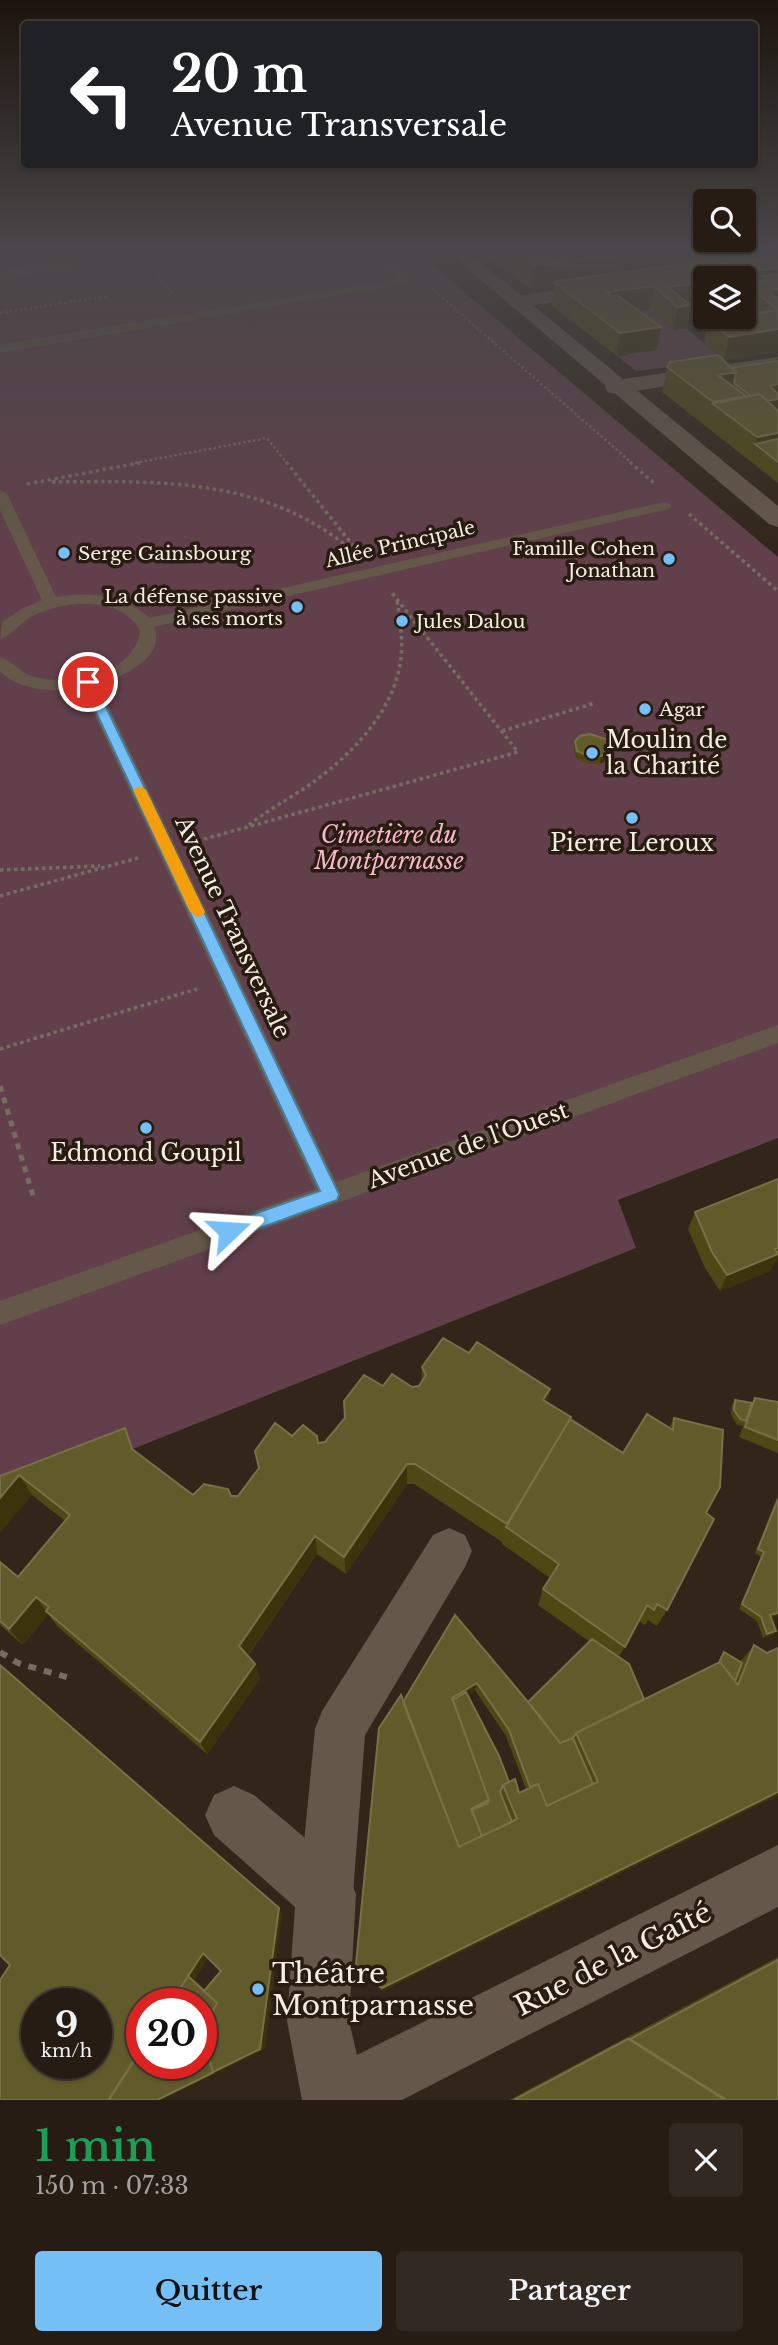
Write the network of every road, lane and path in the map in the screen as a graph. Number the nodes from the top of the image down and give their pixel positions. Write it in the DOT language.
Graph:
graph roads {
  1 [pos="501,350"];
  2 [pos="573,350"];
  3 [pos="778,363"];
  4 [pos="616,387"];
  5 [pos="267,438"];
  6 [pos="40,482"];
  7 [pos="27,485"];
  8 [pos="656,485"];
  9 [pos="0,495"];
  10 [pos="664,506"];
  11 [pos="687,512"];
  12 [pos="778,519"];
  13 [pos="374,572"];
  14 [pos="778,591"];
  15 [pos="397,599"];
  16 [pos="51,603"];
  17 [pos="145,624"];
  18 [pos="0,634"];
  19 [pos="0,662"];
  20 [pos="88,682"];
  21 [pos="595,703"];
  22 [pos="502,731"];
  23 [pos="518,752"];
  24 [pos="246,828"];
  25 [pos="168,849"];
  26 [pos="108,866"];
  27 [pos="0,870"];
  28 [pos="0,895"];
  29 [pos="229,979"];
  30 [pos="778,1034"];
  31 [pos="0,1049"];
  32 [pos="0,1086"];
  33 [pos="330,1194"];
  34 [pos="34,1199"];
  35 [pos="0,1313"];
  36 [pos="449,1550"];
  37 [pos="0,1652"];
  38 [pos="73,1679"];
  39 [pos="233,1815"];
  40 [pos="778,1875"];
  41 [pos="326,1894"];
  42 [pos="334,2100"];
  1 -- 8 [label="path"];
  2 -- 4 [label="main road"];
  3 -- 4 [label="main road"];
  4 -- 12 [label="main road"];
  5 -- 6 [label="path"];
  6 -- 7 [label="path"];
  6 -- 13 [label="path"];
  9 -- 16 [label="lane"];
  10 -- 13 [label="lane, Allée Principale"];
  11 -- 14 [label="path"];
  13 -- 17 [label="lane, Allée Principale"];
  15 -- 24 [label="path"];
  16 -- 17 [label="lane"];
  16 -- 18 [label="lane"];
  17 -- 20 [label="lane"];
  19 -- 20 [label="lane"];
  20 -- 25 [label="lane, Avenue Transversale"];
  21 -- 22 [label="path"];
  23 -- 24 [label="path"];
  24 -- 25 [label="path"];
  25 -- 26 [label="path"];
  25 -- 29 [label="lane, Avenue Transversale"];
  26 -- 27 [label="path"];
  26 -- 28 [label="path"];
  29 -- 31 [label="path"];
  29 -- 33 [label="lane, Avenue Transversale"];
  30 -- 33 [label="lane, Avenue de l'Ouest"];
  32 -- 34 [label="path"];
  33 -- 35 [label="lane, Avenue de l'Ouest"];
  36 -- 41 [label="street"];
  37 -- 38 [label="path"];
  39 -- 41 [label="main road"];
  40 -- 42 [label="main road, Rue de la Gaîté"];
  41 -- 42 [label="main road"];
}
